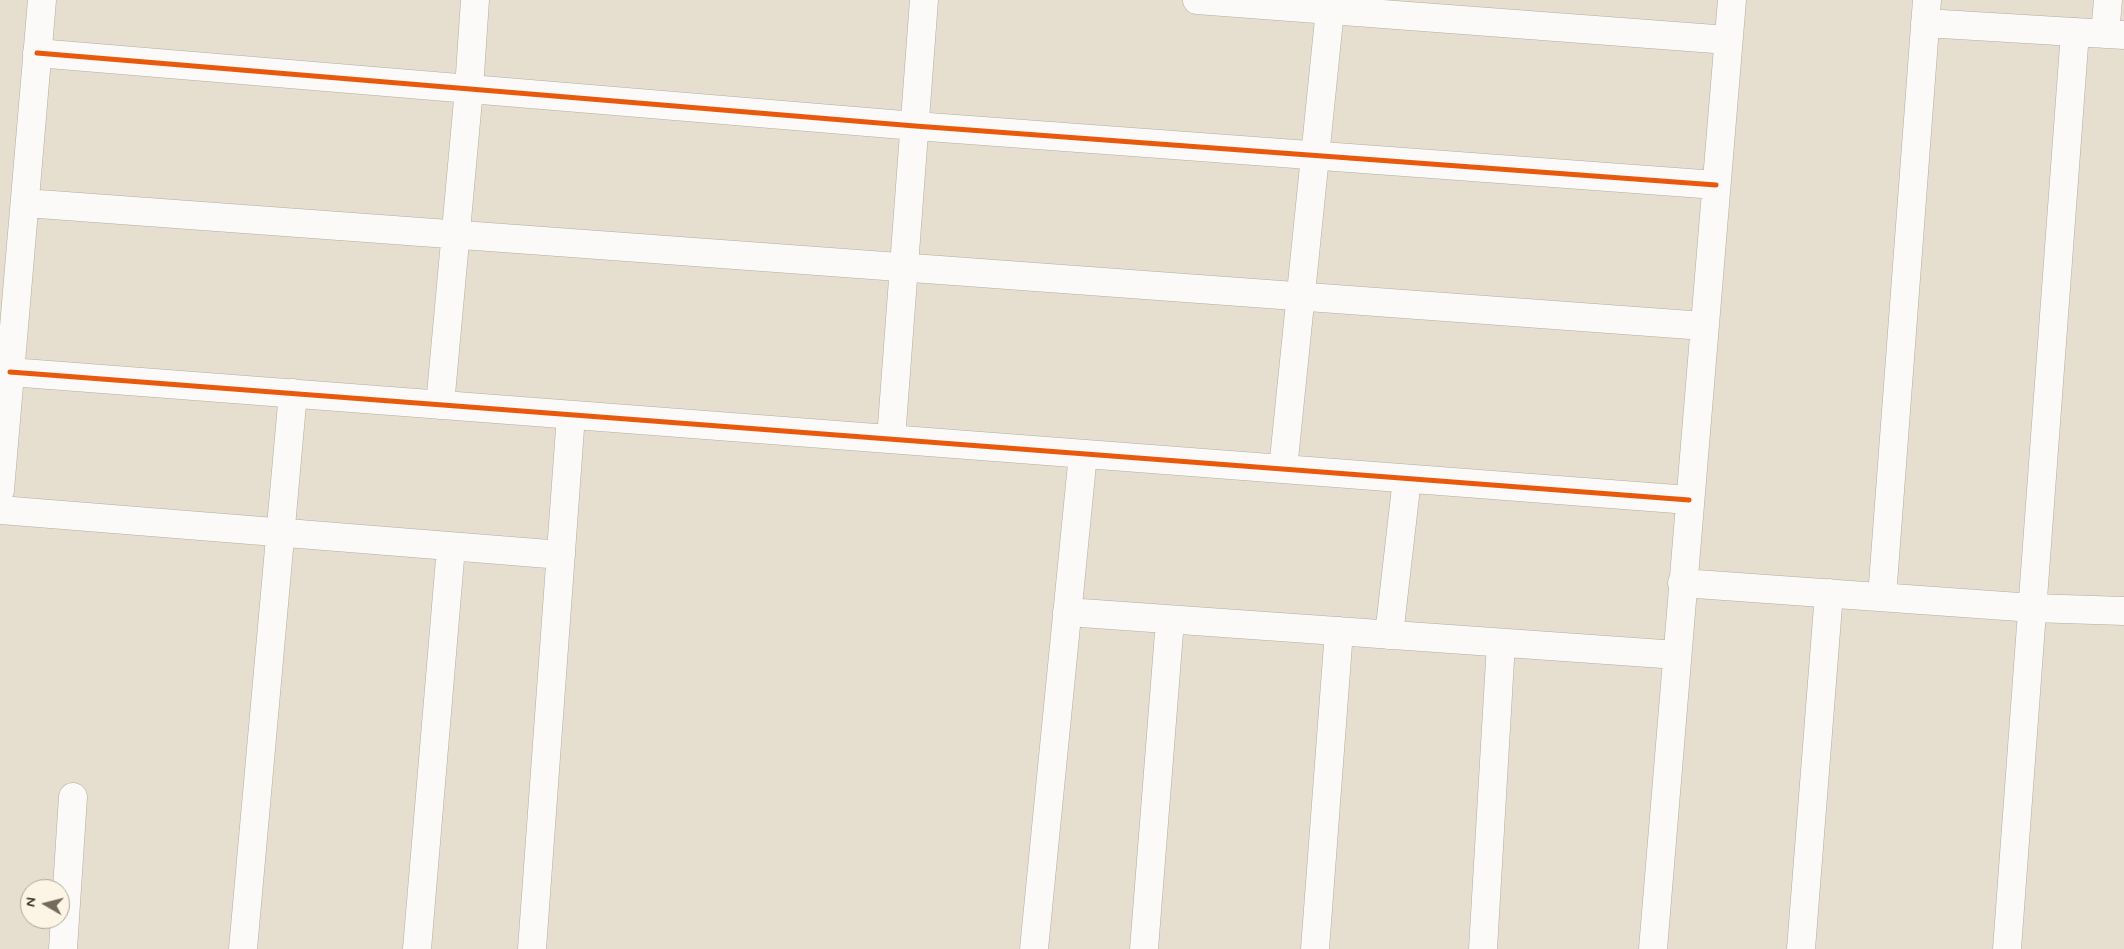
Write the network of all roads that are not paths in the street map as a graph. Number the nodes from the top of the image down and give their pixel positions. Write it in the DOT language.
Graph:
graph roads {
  1 [pos="42,0"];
  2 [pos="475,0"];
  3 [pos="924,0"];
  4 [pos="1197,0"];
  5 [pos="1732,0"];
  6 [pos="2108,0"];
  7 [pos="1330,5"];
  8 [pos="1926,11"];
  9 [pos="2075,32"];
  10 [pos="2114,35"];
  11 [pos="1728,40"];
  12 [pos="38,53"];
  13 [pos="469,89"];
  14 [pos="915,126"];
  15 [pos="1315,155"];
  16 [pos="1716,185"];
  17 [pos="24,203"];
  18 [pos="455,235"];
  19 [pos="904,268"];
  20 [pos="1300,297"];
  21 [pos="7,324"];
  22 [pos="1704,326"];
  23 [pos="10,372"];
  24 [pos="293,393"];
  25 [pos="440,405"];
  26 [pos="571,415"];
  27 [pos="891,439"];
  28 [pos="1083,454"];
  29 [pos="1283,469"];
  30 [pos="1407,479"];
  31 [pos="0,490"];
  32 [pos="1689,500"];
  33 [pos="0,510"];
  34 [pos="281,533"];
  35 [pos="451,547"];
  36 [pos="561,555"];
  37 [pos="1682,583"];
  38 [pos="1829,593"];
  39 [pos="1882,597"];
  40 [pos="2032,608"];
  41 [pos="2124,611"];
  42 [pos="1067,612"];
  43 [pos="1170,620"];
  44 [pos="1340,631"];
  45 [pos="1389,635"];
  46 [pos="1501,643"];
  47 [pos="1677,655"];
  48 [pos="73,796"];
  49 [pos="63,949"];
  50 [pos="243,949"];
  51 [pos="417,949"];
  52 [pos="532,949"];
  53 [pos="1034,949"];
  54 [pos="1144,949"];
  55 [pos="1314,949"];
  56 [pos="1483,949"];
  57 [pos="1653,949"];
  58 [pos="1801,949"];
  59 [pos="2007,949"];
  1 -- 12 [label="street"];
  2 -- 13 [label="street"];
  3 -- 14 [label="street"];
  4 -- 7 [label="street"];
  5 -- 11 [label="street"];
  6 -- 10 [label="street"];
  7 -- 11 [label="street"];
  7 -- 15 [label="street"];
  8 -- 9 [label="street"];
  8 -- 39 [label="street"];
  9 -- 10 [label="street"];
  9 -- 40 [label="street"];
  11 -- 16 [label="street"];
  12 -- 13 [label="street"];
  12 -- 17 [label="street"];
  13 -- 14 [label="street"];
  13 -- 18 [label="street"];
  14 -- 15 [label="street"];
  14 -- 19 [label="street"];
  15 -- 16 [label="street"];
  15 -- 20 [label="street"];
  16 -- 22 [label="street"];
  17 -- 18 [label="street"];
  17 -- 21 [label="street"];
  18 -- 19 [label="street"];
  18 -- 25 [label="street"];
  19 -- 20 [label="street"];
  19 -- 27 [label="street"];
  20 -- 22 [label="street"];
  20 -- 29 [label="street"];
  21 -- 23 [label="street"];
  22 -- 32 [label="street"];
  23 -- 24 [label="street"];
  23 -- 31 [label="street"];
  24 -- 25 [label="street"];
  24 -- 34 [label="street"];
  25 -- 26 [label="street"];
  26 -- 27 [label="street"];
  26 -- 36 [label="street"];
  27 -- 28 [label="street"];
  28 -- 29 [label="street"];
  28 -- 42 [label="street"];
  29 -- 30 [label="street"];
  30 -- 32 [label="street"];
  30 -- 45 [label="street"];
  32 -- 37 [label="street"];
  33 -- 34 [label="street"];
  34 -- 35 [label="street"];
  34 -- 50 [label="street"];
  35 -- 36 [label="street"];
  35 -- 51 [label="street"];
  36 -- 52 [label="street"];
  37 -- 38 [label="street"];
  37 -- 47 [label="street"];
  38 -- 39 [label="street"];
  38 -- 58 [label="street"];
  39 -- 40 [label="street"];
  40 -- 41 [label="street"];
  40 -- 59 [label="street"];
  42 -- 43 [label="street"];
  42 -- 53 [label="street"];
  43 -- 44 [label="street"];
  43 -- 54 [label="street"];
  44 -- 45 [label="street"];
  44 -- 55 [label="street"];
  45 -- 46 [label="street"];
  46 -- 47 [label="street"];
  46 -- 56 [label="street"];
  47 -- 57 [label="street"];
  48 -- 49 [label="street"];
}
